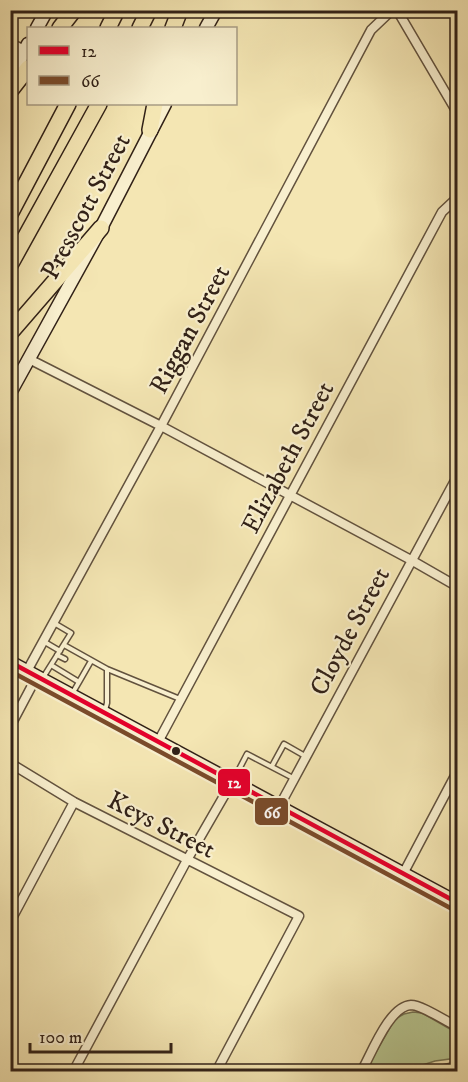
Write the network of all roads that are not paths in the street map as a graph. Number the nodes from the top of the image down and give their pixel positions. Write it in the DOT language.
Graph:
graph roads {
  1 [pos="47,10"];
  2 [pos="74,10"];
  3 [pos="117,10"];
  4 [pos="149,10"];
  5 [pos="180,10"];
  6 [pos="216,10"];
  7 [pos="392,10"];
  8 [pos="397,10"];
  9 [pos="38,27"];
  10 [pos="61,27"];
  11 [pos="108,27"];
  12 [pos="140,27"];
  13 [pos="173,27"];
  14 [pos="207,27"];
  15 [pos="10,43"];
  16 [pos="27,47"];
  17 [pos="27,69"];
  18 [pos="10,78"];
  19 [pos="10,91"];
  20 [pos="67,105"];
  21 [pos="98,105"];
  22 [pos="155,105"];
  23 [pos="164,105"];
  24 [pos="458,114"];
  25 [pos="150,130"];
  26 [pos="458,197"];
  27 [pos="10,214"];
  28 [pos="101,228"];
  29 [pos="10,265"];
  30 [pos="10,333"];
  31 [pos="29,358"];
  32 [pos="10,393"];
  33 [pos="161,426"];
  34 [pos="458,475"];
  35 [pos="290,495"];
  36 [pos="411,560"];
  37 [pos="458,586"];
  38 [pos="53,622"];
  39 [pos="43,641"];
  40 [pos="64,645"];
  41 [pos="58,653"];
  42 [pos="65,659"];
  43 [pos="91,661"];
  44 [pos="10,662"];
  45 [pos="51,665"];
  46 [pos="107,669"];
  47 [pos="35,676"];
  48 [pos="80,682"];
  49 [pos="71,696"];
  50 [pos="180,699"];
  51 [pos="104,712"];
  52 [pos="10,727"];
  53 [pos="158,742"];
  54 [pos="306,757"];
  55 [pos="10,763"];
  56 [pos="272,766"];
  57 [pos="458,770"];
  58 [pos="294,779"];
  59 [pos="232,782"];
  60 [pos="74,802"];
  61 [pos="279,807"];
  62 [pos="187,860"];
  63 [pos="403,874"];
  64 [pos="458,903"];
  65 [pos="10,922"];
  66 [pos="458,1027"];
  67 [pos="458,1066"];
  68 [pos="73,1071"];
  69 [pos="216,1071"];
  70 [pos="362,1071"];
  71 [pos="432,1071"];
  1 -- 9 [label="main road"];
  2 -- 10 [label="highway"];
  3 -- 11 [label="highway"];
  4 -- 12 [label="highway"];
  5 -- 13 [label="highway"];
  6 -- 14 [label="main road"];
  7 -- 33 [label="street, Riggan Street"];
  8 -- 24 [label="street"];
  15 -- 16 [label="street"];
  16 -- 18 [label="main road"];
  17 -- 19 [label="highway"];
  20 -- 27 [label="highway"];
  21 -- 29 [label="highway"];
  22 -- 25 [label="highway"];
  23 -- 25 [label="main road, Presscott Street"];
  25 -- 28 [label="main road, Presscott Street"];
  26 -- 35 [label="street, Elizabeth Street"];
  28 -- 30 [label="highway"];
  28 -- 31 [label="main road, Presscott Street"];
  31 -- 32 [label="main road, Presscott Street"];
  31 -- 33 [label="street"];
  33 -- 35 [label="street"];
  33 -- 38 [label="street, Riggan Street"];
  34 -- 36 [label="street, Cloyde Street"];
  35 -- 36 [label="street"];
  35 -- 50 [label="street, Elizabeth Street"];
  36 -- 37 [label="street"];
  36 -- 54 [label="street, Cloyde Street"];
  38 -- 39 [label="street, Riggan Street"];
  38 -- 40 [label="lane"];
  39 -- 41 [label="lane"];
  39 -- 47 [label="street, Riggan Street"];
  40 -- 41 [label="lane"];
  40 -- 43 [label="lane"];
  41 -- 42 [label="lane"];
  41 -- 45 [label="lane"];
  43 -- 46 [label="lane"];
  43 -- 48 [label="lane"];
  44 -- 47 [label="main road"];
  45 -- 47 [label="lane"];
  45 -- 48 [label="lane"];
  46 -- 50 [label="lane"];
  46 -- 51 [label="lane"];
  47 -- 49 [label="main road"];
  47 -- 52 [label="street, Riggan Street"];
  48 -- 49 [label="lane"];
  49 -- 51 [label="main road"];
  50 -- 53 [label="street, Elizabeth Street"];
  51 -- 53 [label="main road"];
  53 -- 59 [label="main road"];
  54 -- 56 [label="lane"];
  54 -- 58 [label="street, Cloyde Street"];
  55 -- 60 [label="street, Keys Street"];
  56 -- 58 [label="lane"];
  56 -- 59 [label="lane"];
  57 -- 63 [label="street"];
  58 -- 61 [label="street, Cloyde Street"];
  59 -- 61 [label="main road"];
  59 -- 62 [label="street"];
  60 -- 62 [label="street, Keys Street"];
  60 -- 65 [label="street"];
  61 -- 63 [label="main road"];
  62 -- 68 [label="street"];
  62 -- 69 [label="street, Keys Street"];
  63 -- 64 [label="main road"];
  66 -- 70 [label="street"];
  67 -- 71 [label="street"];
}
